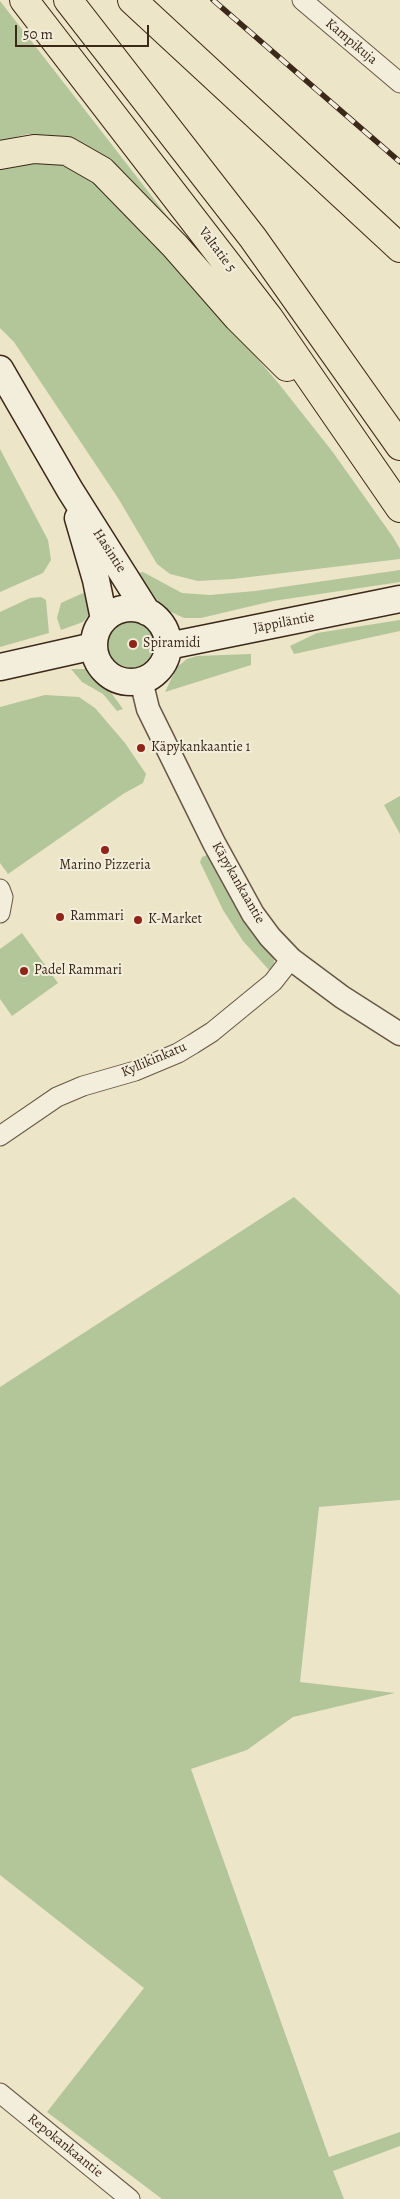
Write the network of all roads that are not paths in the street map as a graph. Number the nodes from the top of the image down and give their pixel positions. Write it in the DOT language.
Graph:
graph roads {
  1 [pos="24,0"];
  2 [pos="68,0"];
  3 [pos="132,0"];
  4 [pos="302,0"];
  5 [pos="400,83"];
  6 [pos="0,155"];
  7 [pos="400,248"];
  8 [pos="0,369"];
  9 [pos="337,417"];
  10 [pos="400,446"];
  11 [pos="70,490"];
  12 [pos="400,508"];
  13 [pos="400,599"];
  14 [pos="147,612"];
  15 [pos="104,619"];
  16 [pos="94,646"];
  17 [pos="168,646"];
  18 [pos="0,667"];
  19 [pos="141,680"];
  20 [pos="0,890"];
  21 [pos="0,913"];
  22 [pos="291,959"];
  23 [pos="400,1034"];
  24 [pos="0,1136"];
  25 [pos="0,2092"];
  26 [pos="130,2199"];
  1 -- 9 [label="highway, Valtatie 5"];
  2 -- 10 [label="highway"];
  3 -- 7 [label="highway"];
  4 -- 5 [label="street, Kampikuja"];
  6 -- 9 [label="highway"];
  8 -- 11 [label="main road, Hasintie"];
  9 -- 12 [label="highway, Valtatie 5"];
  11 -- 14 [label="main road, Hasintie"];
  11 -- 15 [label="main road, Hasintie"];
  13 -- 17 [label="main road, Jäppiläntie"];
  14 -- 15 [label="main road"];
  14 -- 17 [label="main road"];
  15 -- 16 [label="main road"];
  16 -- 18 [label="main road"];
  16 -- 19 [label="main road"];
  17 -- 19 [label="main road"];
  19 -- 22 [label="street, Käpykankaantie"];
  20 -- 21 [label="street"];
  22 -- 23 [label="street, Käpykankaantie"];
  22 -- 24 [label="street, Kyllikinkatu"];
  25 -- 26 [label="street, Repokankaantie"];
}
